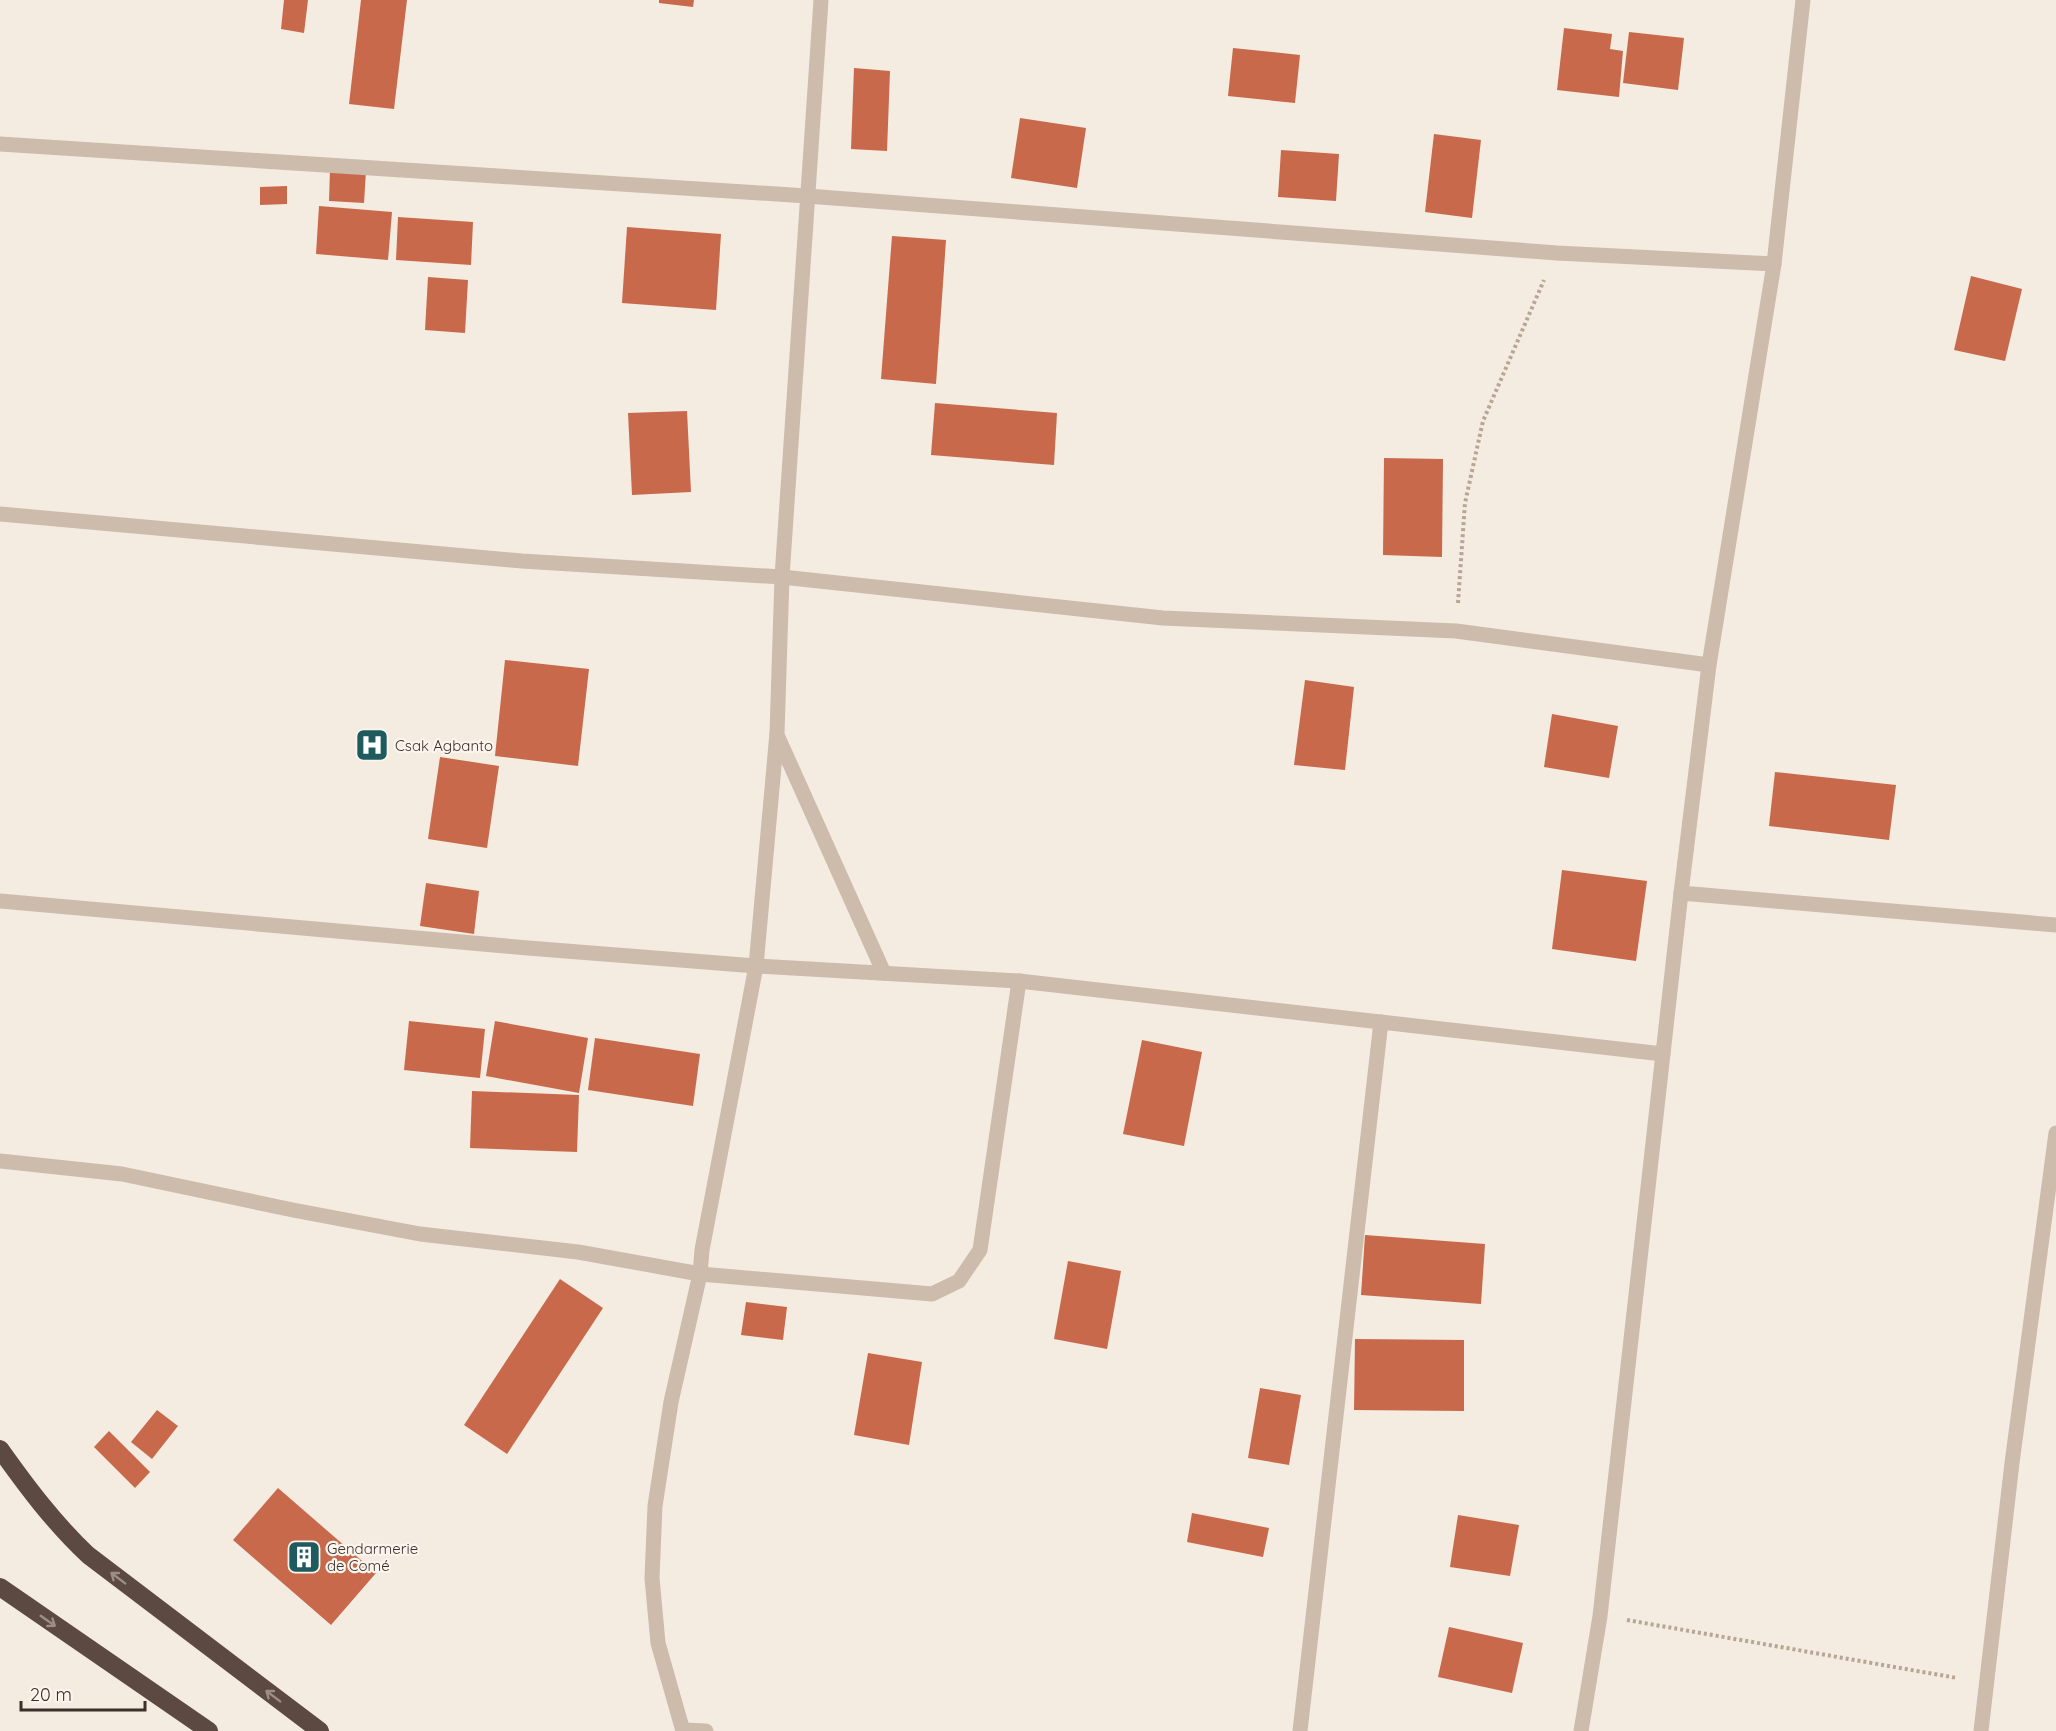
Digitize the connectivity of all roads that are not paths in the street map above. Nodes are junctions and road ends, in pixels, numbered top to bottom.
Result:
1 (821, 0) edge
2 (1803, 0) edge
3 (0, 144) edge
4 (807, 196) junction
5 (1774, 264) junction
6 (0, 514) edge
7 (782, 577) junction
8 (1709, 665) junction
9 (777, 733) junction
10 (1681, 893) junction
11 (0, 901) edge
12 (2056, 925) edge
13 (756, 966) junction
14 (884, 973) junction
15 (1019, 981) junction
16 (1382, 1022) junction
17 (1664, 1054) junction
18 (2056, 1132) edge
19 (0, 1161) edge
20 (700, 1274) junction
21 (0, 1449) edge
22 (0, 1587) edge
23 (683, 1730) edge
24 (209, 1731) edge
25 (320, 1731) edge
26 (706, 1731) edge
27 (1300, 1731) edge
28 (1581, 1731) edge
29 (1981, 1731) edge

1 - 4 street
2 - 5 street
3 - 4 street
4 - 5 street
4 - 7 street
5 - 8 street
6 - 7 street
7 - 8 street
7 - 9 street
8 - 10 street
9 - 13 street
9 - 14 street
10 - 12 street
10 - 17 street
11 - 13 street
13 - 14 street
13 - 20 street
14 - 15 street
15 - 16 street
15 - 20 street
16 - 17 street
16 - 27 street
17 - 28 street
18 - 29 street
19 - 20 street
20 - 23 street
25 -> 21 highway
22 -> 24 highway
23 - 26 street

